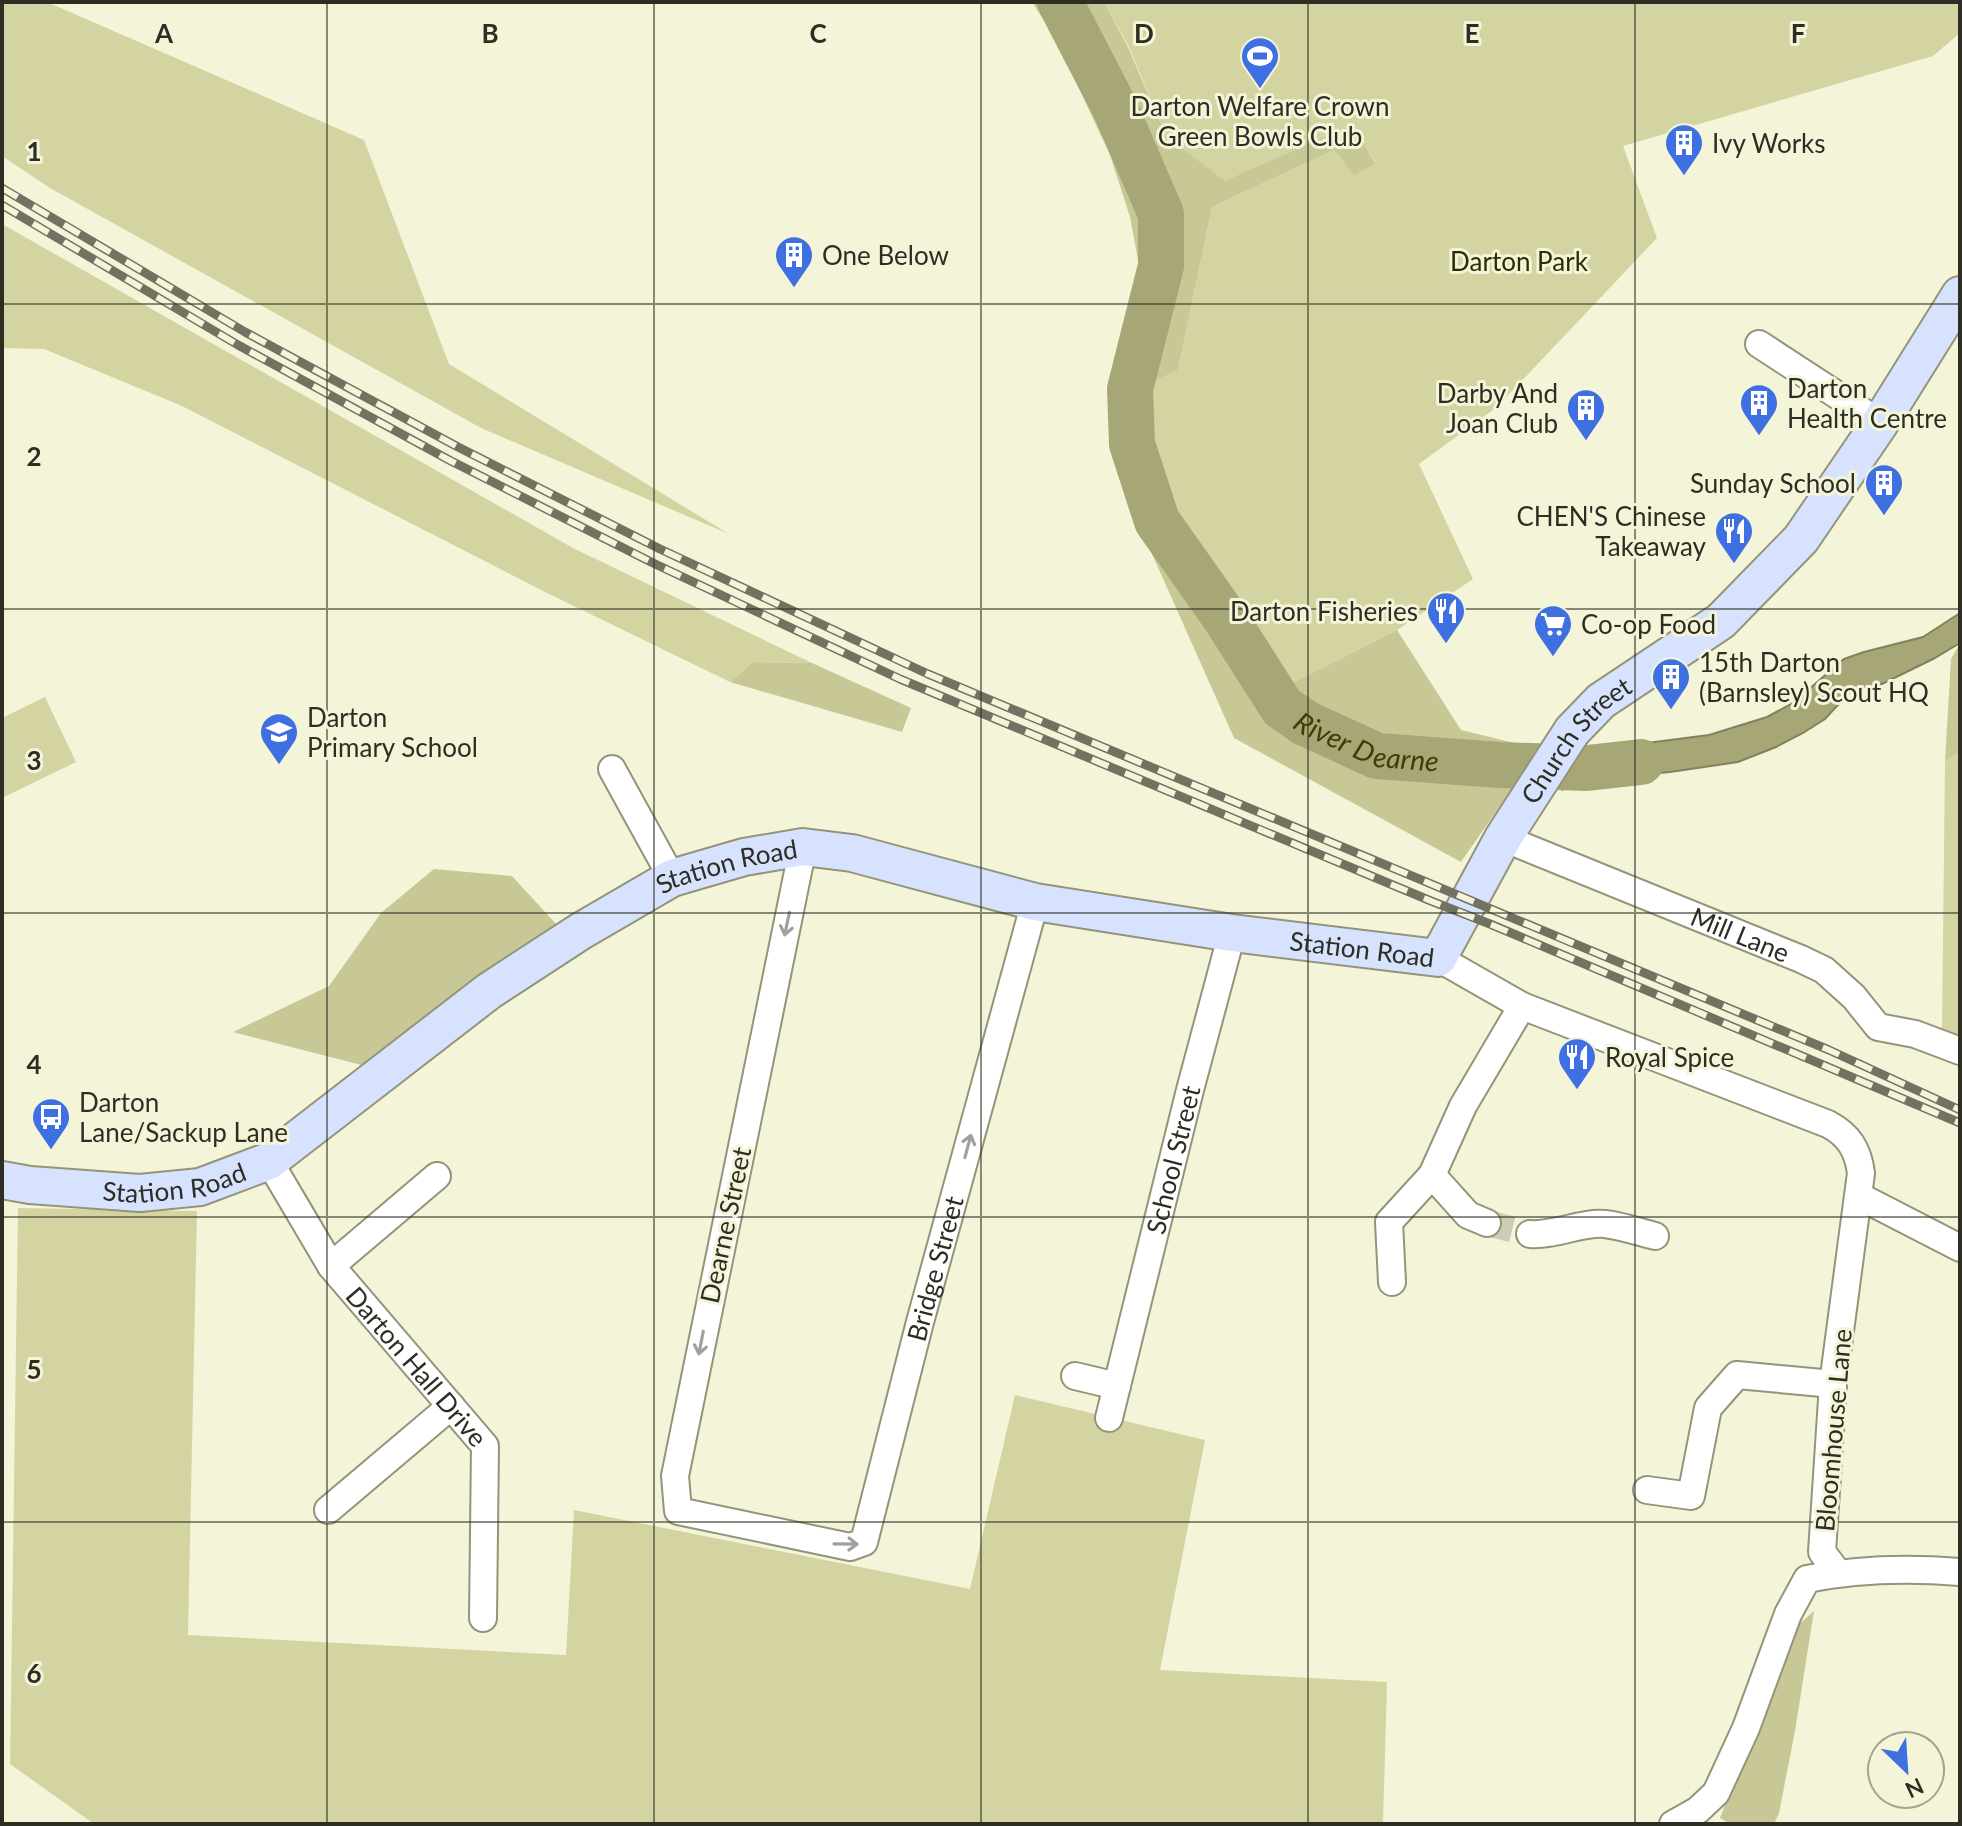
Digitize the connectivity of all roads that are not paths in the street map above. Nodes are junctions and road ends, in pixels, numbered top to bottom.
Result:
1 (1960, 295) edge
2 (1759, 344) dead end
3 (1880, 423) junction
4 (612, 769) dead end
5 (1503, 838) junction
6 (803, 847) junction
7 (672, 878) junction
8 (1035, 902) junction
9 (1232, 933) junction
10 (1438, 958) junction
11 (1522, 1006) junction
12 (1960, 1051) edge
13 (1828, 1124) joint
14 (269, 1161) junction
15 (1432, 1175) junction
16 (437, 1176) dead end
17 (2, 1180) edge
18 (1859, 1196) junction
19 (1487, 1223) tunnel mouth
20 (1530, 1234) tunnel mouth
21 (1655, 1236) dead end
22 (1960, 1248) edge
23 (331, 1266) junction
24 (1392, 1282) dead end
25 (1075, 1376) dead end
26 (1833, 1384) junction
27 (1117, 1386) junction
28 (451, 1406) junction
29 (1109, 1418) dead end
30 (1647, 1490) dead end
31 (328, 1510) dead end
32 (771, 1529) joint
33 (1960, 1572) edge
34 (1838, 1573) junction
35 (483, 1618) dead end
36 (1673, 1824) edge

1 - 3 main road, Church Street
2 - 3 street
3 - 5 main road, Church Street
4 - 7 street
5 - 10 main road, Church Street
5 - 12 street, Mill Lane
6 - 7 main road, Station Road
6 - 8 main road, Station Road
6 -> 32 street, Dearne Street
7 - 14 main road, Station Road
8 - 9 main road, Station Road
32 -> 8 street, Bridge Street
9 - 10 main road, Station Road
9 - 27 street, School Street
10 - 11 street, Station Road
11 - 13 street, Station Road
11 - 15 street
13 - 18 street, Bloomhouse Lane
14 - 17 main road, Station Road
14 - 23 street, Darton Hall Drive
15 - 19 street
15 - 24 street
16 - 23 street, Darton Hall Drive
18 - 22 street
18 - 26 street, Bloomhouse Lane
20 - 21 street
23 - 28 street, Darton Hall Drive
25 - 27 street
26 - 30 street
26 - 34 street, Bloomhouse Lane
27 - 29 street, School Street
28 - 31 street
28 - 35 street, Darton Hall Drive
33 - 34 street
34 - 36 street

